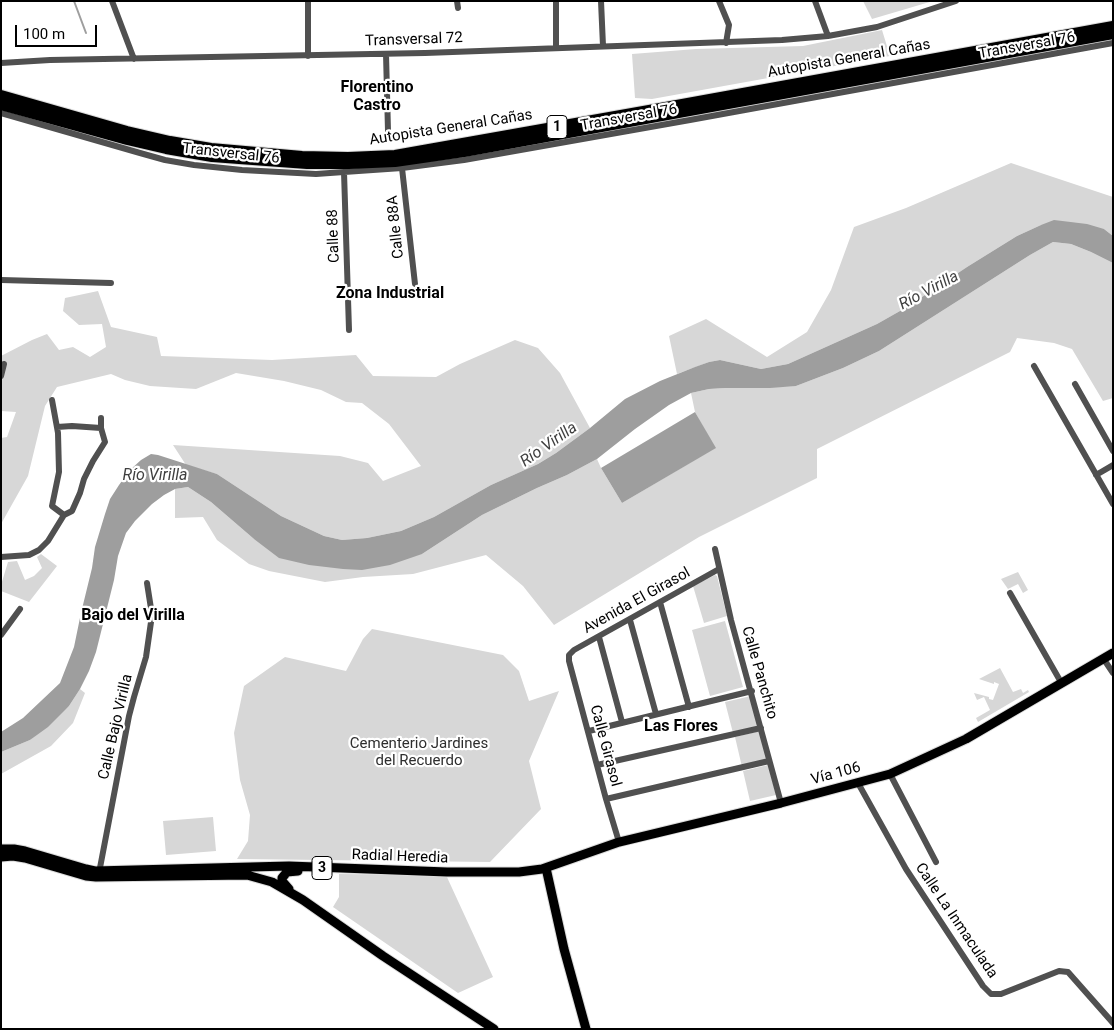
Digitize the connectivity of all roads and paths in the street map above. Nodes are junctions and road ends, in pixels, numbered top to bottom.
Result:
1 (112, 1) edge
2 (308, 1) edge
3 (556, 1) edge
4 (601, 1) edge
5 (719, 1) edge
6 (815, 1) edge
7 (956, 1) edge
8 (1113, 26) edge
9 (1113, 34) edge
10 (828, 36) junction
11 (726, 43) junction
12 (1113, 43) edge
13 (603, 46) junction
14 (556, 48) junction
15 (386, 54) junction
16 (308, 56) junction
17 (134, 59) junction
18 (1, 62) edge
19 (1, 95) edge
20 (1, 105) edge
21 (1, 113) edge
22 (388, 131) dead end
23 (402, 168) junction
24 (344, 172) junction
25 (1, 280) edge
26 (111, 283) dead end
27 (415, 284) dead end
28 (349, 330) dead end
29 (4, 364) dead end
30 (1034, 366) dead end
31 (1, 376) edge
32 (1075, 384) dead end
33 (52, 400) dead end
34 (101, 418) dead end
35 (57, 427) junction
36 (101, 428) junction
37 (1113, 451) edge
38 (1113, 465) edge
39 (1096, 475) junction
40 (1113, 504) edge
41 (64, 515) junction
42 (715, 549) dead end
43 (1, 557) edge
44 (719, 569) junction
45 (147, 583) dead end
46 (1010, 593) dead end
47 (660, 602) junction
48 (20, 609) dead end
49 (630, 620) junction
50 (1, 635) edge
51 (599, 637) junction
52 (1113, 653) edge
53 (569, 656) joint
54 (1103, 658) junction
55 (1113, 673) edge
56 (1062, 684) junction
57 (752, 691) junction
58 (689, 707) junction
59 (656, 714) junction
60 (622, 722) junction
61 (761, 728) junction
62 (589, 731) junction
63 (769, 761) junction
64 (597, 765) junction
65 (890, 774) junction
66 (858, 783) junction
67 (606, 799) junction
68 (782, 803) junction
69 (619, 842) junction
70 (1, 849) edge
71 (1, 857) edge
72 (936, 862) dead end
73 (546, 868) junction
74 (443, 872) junction
75 (99, 874) junction
76 (303, 900) junction
77 (1113, 1023) edge
78 (494, 1029) edge
79 (586, 1029) edge

1 - 17 street
2 - 16 street
3 - 14 street
4 - 13 street
5 - 11 street
6 - 10 street
7 - 10 street, Transversal 72
8 - 19 highway, Autopista General Cañas / 1
9 - 20 highway, Autopista General Cañas / 1
10 - 11 street, Transversal 72
11 - 13 street, Transversal 72
12 - 23 street, Transversal 76
13 - 14 street, Transversal 72
14 - 15 street, Transversal 72
15 - 16 street, Transversal 72
15 - 22 street
16 - 17 street, Transversal 72
17 - 18 street, Transversal 72
21 - 24 street, Transversal 76
23 - 24 street, Transversal 76
23 - 27 street, Calle 88A
24 - 28 street, Calle 88
25 - 26 street
29 - 31 street
30 - 39 street
32 - 37 street
33 - 35 street
34 - 36 street
35 - 36 street
35 - 41 street
36 - 41 street
38 - 39 street
39 - 40 street
41 - 43 street
42 - 44 street, Calle Panchito
44 - 47 street, Avenida El Girasol
44 - 57 street, Calle Panchito
45 - 75 street, Calle Bajo Virilla
46 - 56 street
47 - 49 street, Avenida El Girasol
47 - 58 street
48 - 50 street
49 - 51 street, Avenida El Girasol
49 - 59 street
51 - 53 street, Avenida El Girasol
51 - 60 street
52 - 54 main road, Vía 106
53 - 62 street, Calle Girasol
54 - 55 street
54 - 56 main road, Vía 106
56 - 65 main road, Vía 106
57 - 58 street
57 - 61 street, Calle Panchito
58 - 59 street
59 - 60 street
60 - 62 street
61 - 63 street, Calle Panchito
61 - 64 street
62 - 64 street, Calle Girasol
63 - 67 street
63 - 68 street, Calle Panchito
64 - 67 street, Calle Girasol
65 - 66 main road, Vía 106
65 - 72 street
66 - 68 main road, Vía 106
66 - 77 street, Calle La Inmaculada
67 - 69 street, Calle Girasol
68 - 69 main road, Vía 106
69 - 73 main road, Vía 106
70 - 75 main road, Radial Heredia / 3
71 - 75 main road, Radial Heredia / 3
73 - 74 main road, Radial Heredia / 3
73 - 79 main road
74 - 75 main road, Radial Heredia / 3
74 - 76 main road
75 - 76 main road, Radial Heredia / 3
76 - 78 main road, Radial Heredia / 3

